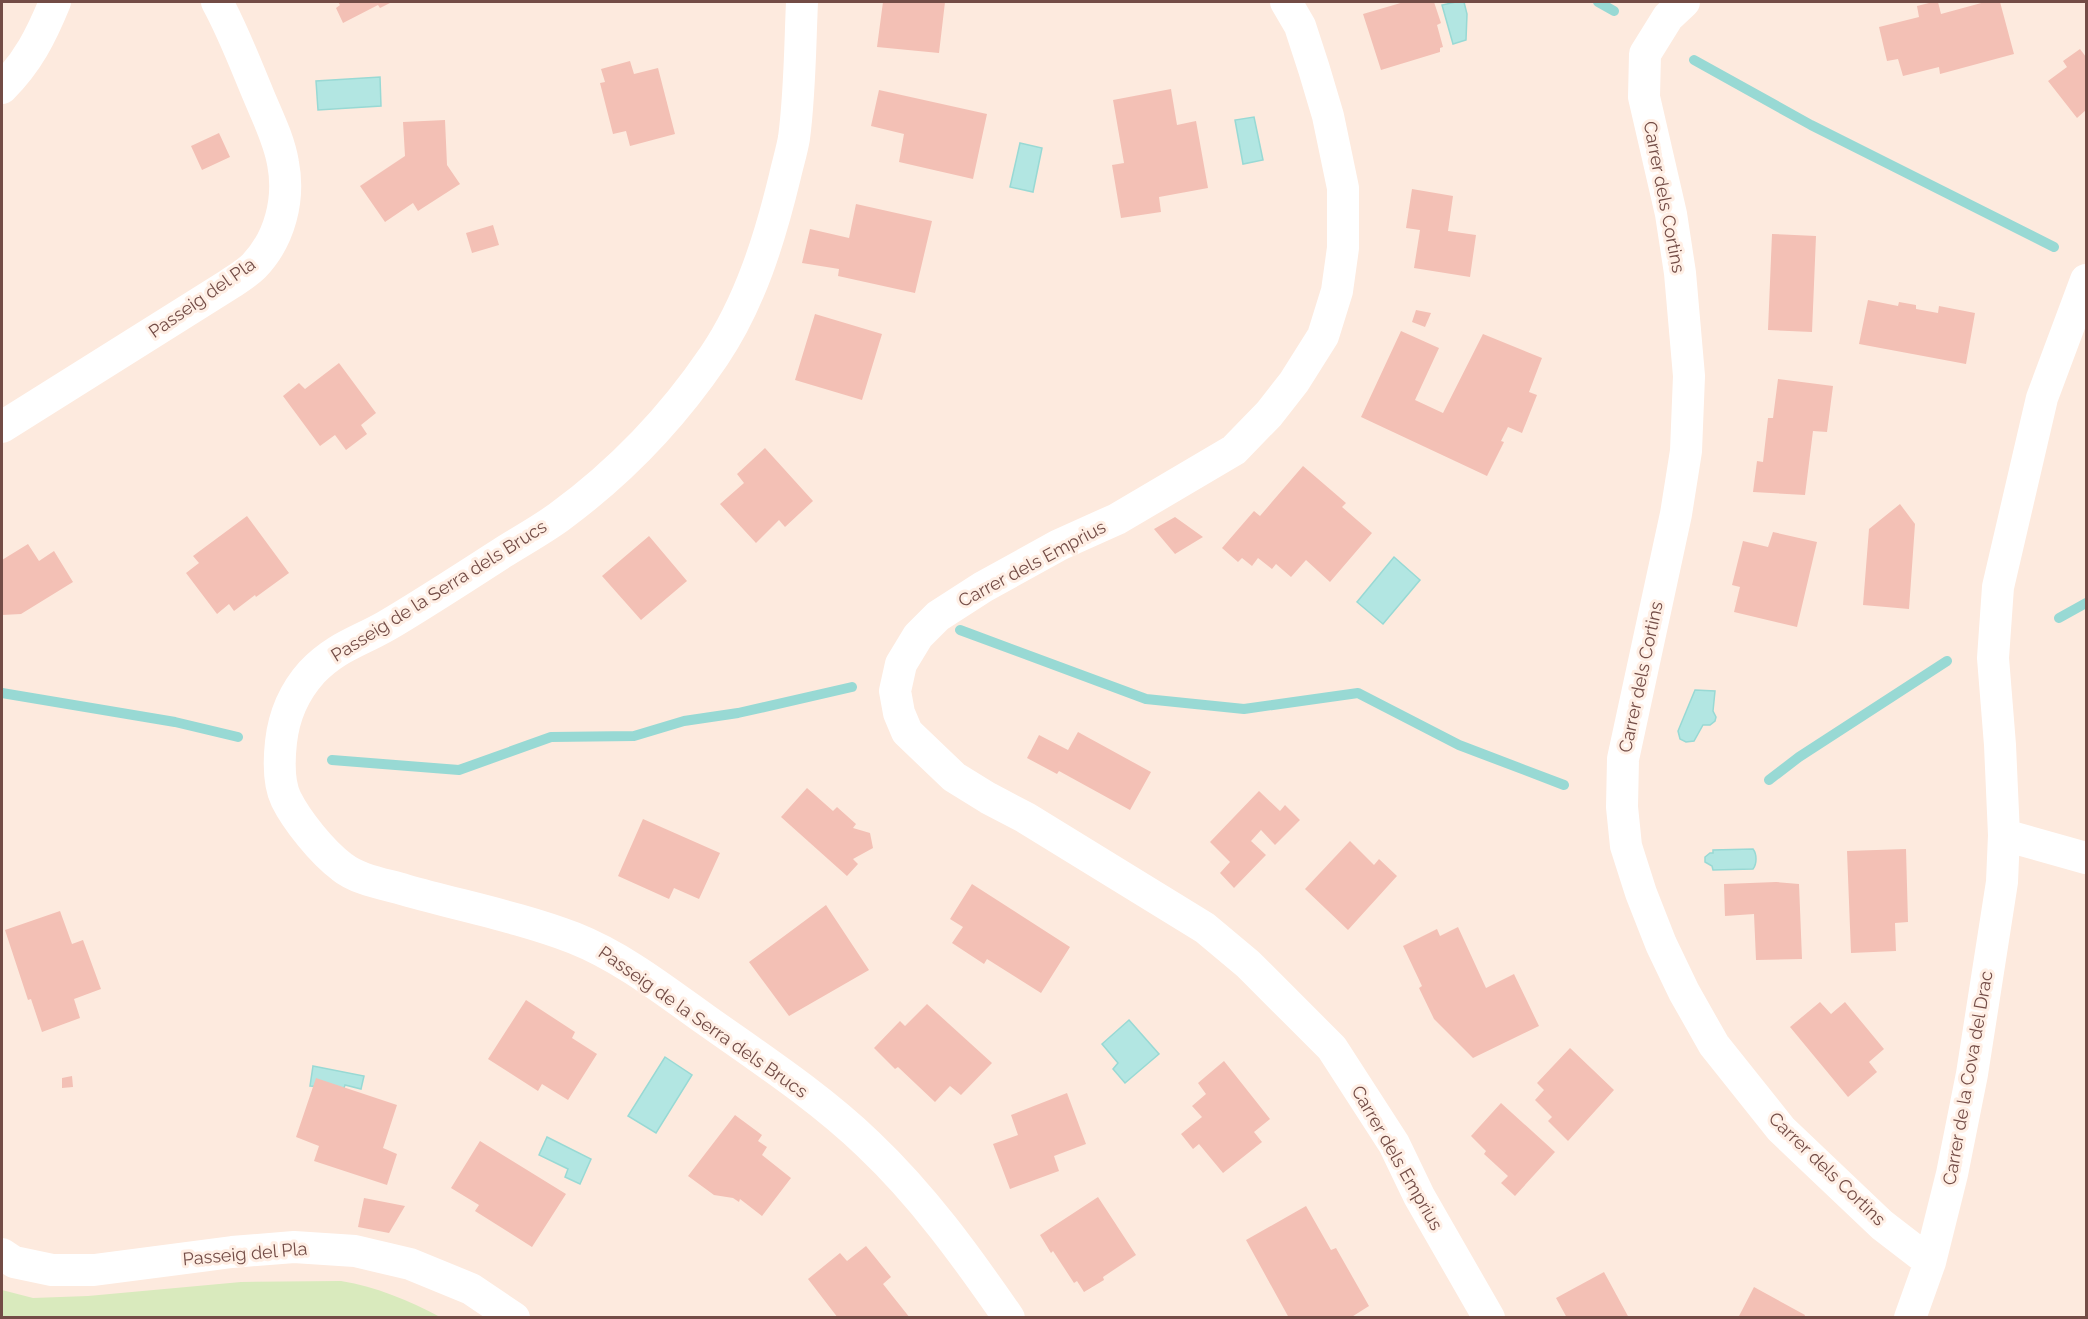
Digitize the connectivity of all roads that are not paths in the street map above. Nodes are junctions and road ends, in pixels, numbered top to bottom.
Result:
1 (55, 2) edge
2 (217, 2) edge
3 (802, 2) edge
4 (1286, 2) edge
5 (1684, 2) edge
6 (2, 88) edge
7 (2086, 280) edge
8 (2, 427) edge
9 (2004, 835) junction
10 (2086, 858) edge
11 (2, 1254) edge
12 (1930, 1262) junction
13 (514, 1317) edge
14 (1009, 1317) edge
15 (1489, 1317) edge
16 (1910, 1317) edge

1 - 6 street
2 - 8 street, Passeig del Pla
3 - 14 street, Passeig de la Serra dels Brucs
4 - 15 street, Carrer dels Emprius
5 - 12 street, Carrer dels Cortins
7 - 9 street, Carrer de la Cova del Drac
9 - 10 street
9 - 12 street, Carrer de la Cova del Drac
11 - 13 street, Passeig del Pla
12 - 16 street, Carrer de la Cova del Drac

